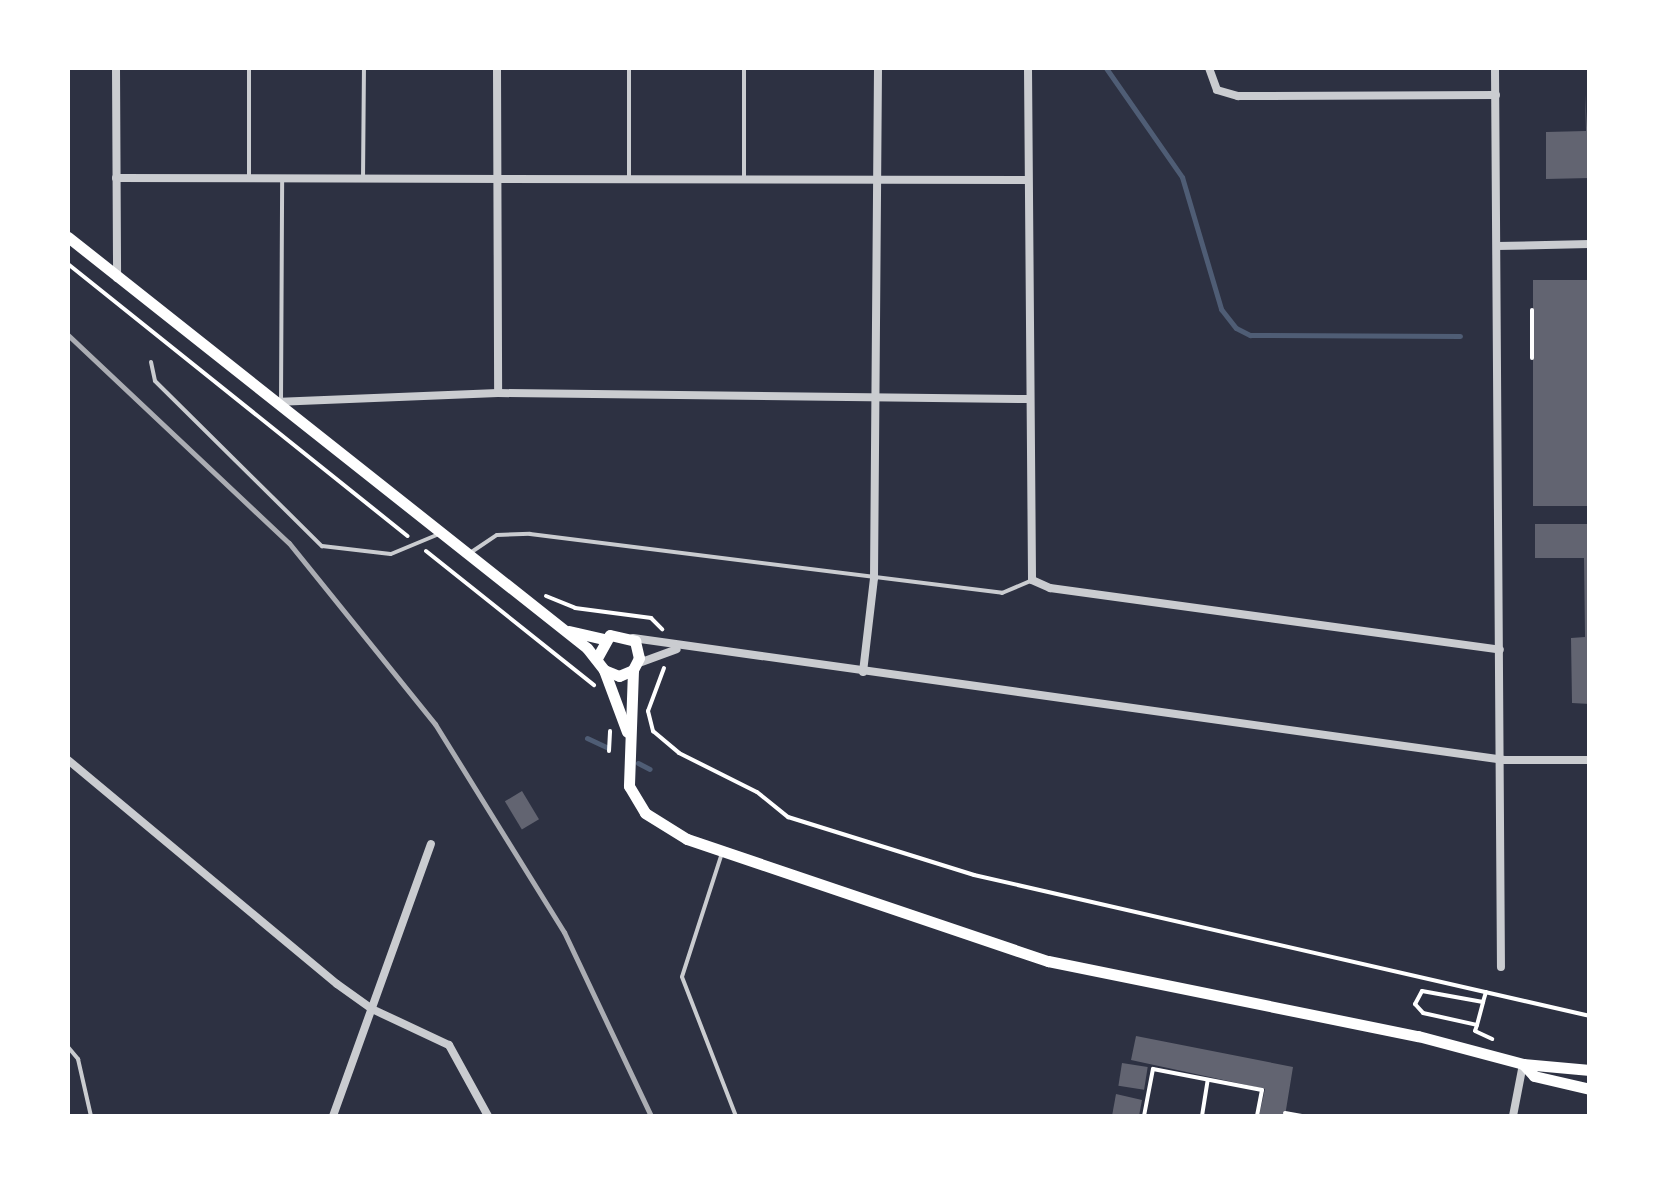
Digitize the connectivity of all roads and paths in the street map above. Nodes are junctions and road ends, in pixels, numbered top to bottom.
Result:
1 (116, 68) edge
2 (248, 68) edge
3 (364, 68) edge
4 (497, 68) edge
5 (629, 68) edge
6 (744, 68) edge
7 (878, 68) edge
8 (1028, 68) edge
9 (1208, 68) edge
10 (1495, 68) edge
11 (1496, 95) junction
12 (116, 178) junction
13 (248, 178) junction
14 (282, 178) junction
15 (363, 179) junction
16 (496, 179) junction
17 (629, 179) junction
18 (744, 179) junction
19 (878, 180) junction
20 (1028, 180) junction
21 (68, 237) edge
22 (1590, 244) edge
23 (1497, 246) junction
24 (68, 264) edge
25 (117, 278) junction
26 (1532, 310) dead end
27 (1532, 358) dead end
28 (150, 362) dead end
29 (498, 394) junction
30 (875, 397) junction
31 (1028, 399) junction
32 (278, 401) junction
33 (439, 534) junction
34 (418, 544) junction
35 (467, 556) junction
36 (874, 578) junction
37 (1032, 580) junction
38 (550, 595) dead end
39 (585, 609) junction
40 (583, 620) dead end
41 (553, 624) junction
42 (662, 628) dead end
43 (604, 638) junction
44 (631, 638) junction
45 (692, 648) junction
46 (1500, 650) junction
47 (573, 654) dead end
48 (597, 658) junction
49 (570, 662) junction
50 (665, 665) dead end
51 (635, 667) junction
52 (604, 670) junction
53 (863, 672) junction
54 (604, 702) dead end
55 (626, 732) junction
56 (68, 760) edge
57 (1504, 760) junction
58 (1590, 760) edge
59 (430, 844) dead end
60 (722, 852) junction
61 (1501, 966) dead end
62 (1486, 992) junction
63 (1483, 1002) junction
64 (372, 1010) junction
65 (1590, 1016) edge
66 (1477, 1025) junction
67 (1492, 1040) dead end
68 (68, 1047) edge
69 (1523, 1064) junction
70 (1590, 1070) edge
71 (1208, 1080) junction
72 (1590, 1090) edge
73 (1286, 1113) dead end
74 (91, 1116) edge
75 (333, 1116) edge
76 (488, 1116) edge
77 (736, 1116) edge
78 (1144, 1116) edge
79 (1202, 1116) edge
80 (1257, 1116) edge
81 (1302, 1116) edge
82 (1513, 1116) edge

1 - 12 street
2 - 13 lane
3 - 15 lane
4 - 16 street
5 - 17 lane
6 - 18 lane
7 - 19 street
8 - 20 street
9 - 11 street
10 - 11 street
11 - 23 street
12 - 13 street
12 - 25 street
13 - 14 street
14 - 15 street
14 - 32 lane
15 - 16 street
16 - 17 street
16 - 29 street
17 - 18 street
18 - 19 street
19 - 20 street
19 - 30 street
20 - 31 street
21 - 25 main road
22 - 23 street
23 - 46 street
24 - 34 path
25 - 32 main road
26 - 27 path
28 - 34 lane
29 - 30 street
29 - 32 street
30 - 31 street
30 - 36 street
31 - 37 street
32 - 33 main road
33 - 34 lane
33 - 35 main road
34 - 49 path
35 - 36 lane
35 - 41 main road
36 - 37 lane
36 - 53 street
37 - 46 street
38 - 39 path
39 - 40 path
39 - 42 path
41 - 43 main road
41 - 48 main road
43 - 44 main road
43 - 48 main road
44 - 45 street
44 - 51 main road
45 - 51 street
45 - 53 street
46 - 57 street
47 - 49 path
48 - 52 main road
49 - 54 path
50 - 62 path
51 - 52 main road
51 - 55 main road
52 - 55 main road
53 - 57 street
55 - 60 main road
56 - 64 street
57 - 58 street
57 - 61 street
59 - 64 street
60 - 69 main road
60 - 77 lane
62 - 63 path
62 - 65 path
63 - 66 path
63 - 66 path
64 - 75 street
64 - 76 street
66 - 67 path
68 - 74 lane
69 - 70 main road
69 - 72 main road
69 - 82 street
71 - 78 path
71 - 79 path
71 - 80 path
73 - 81 path

